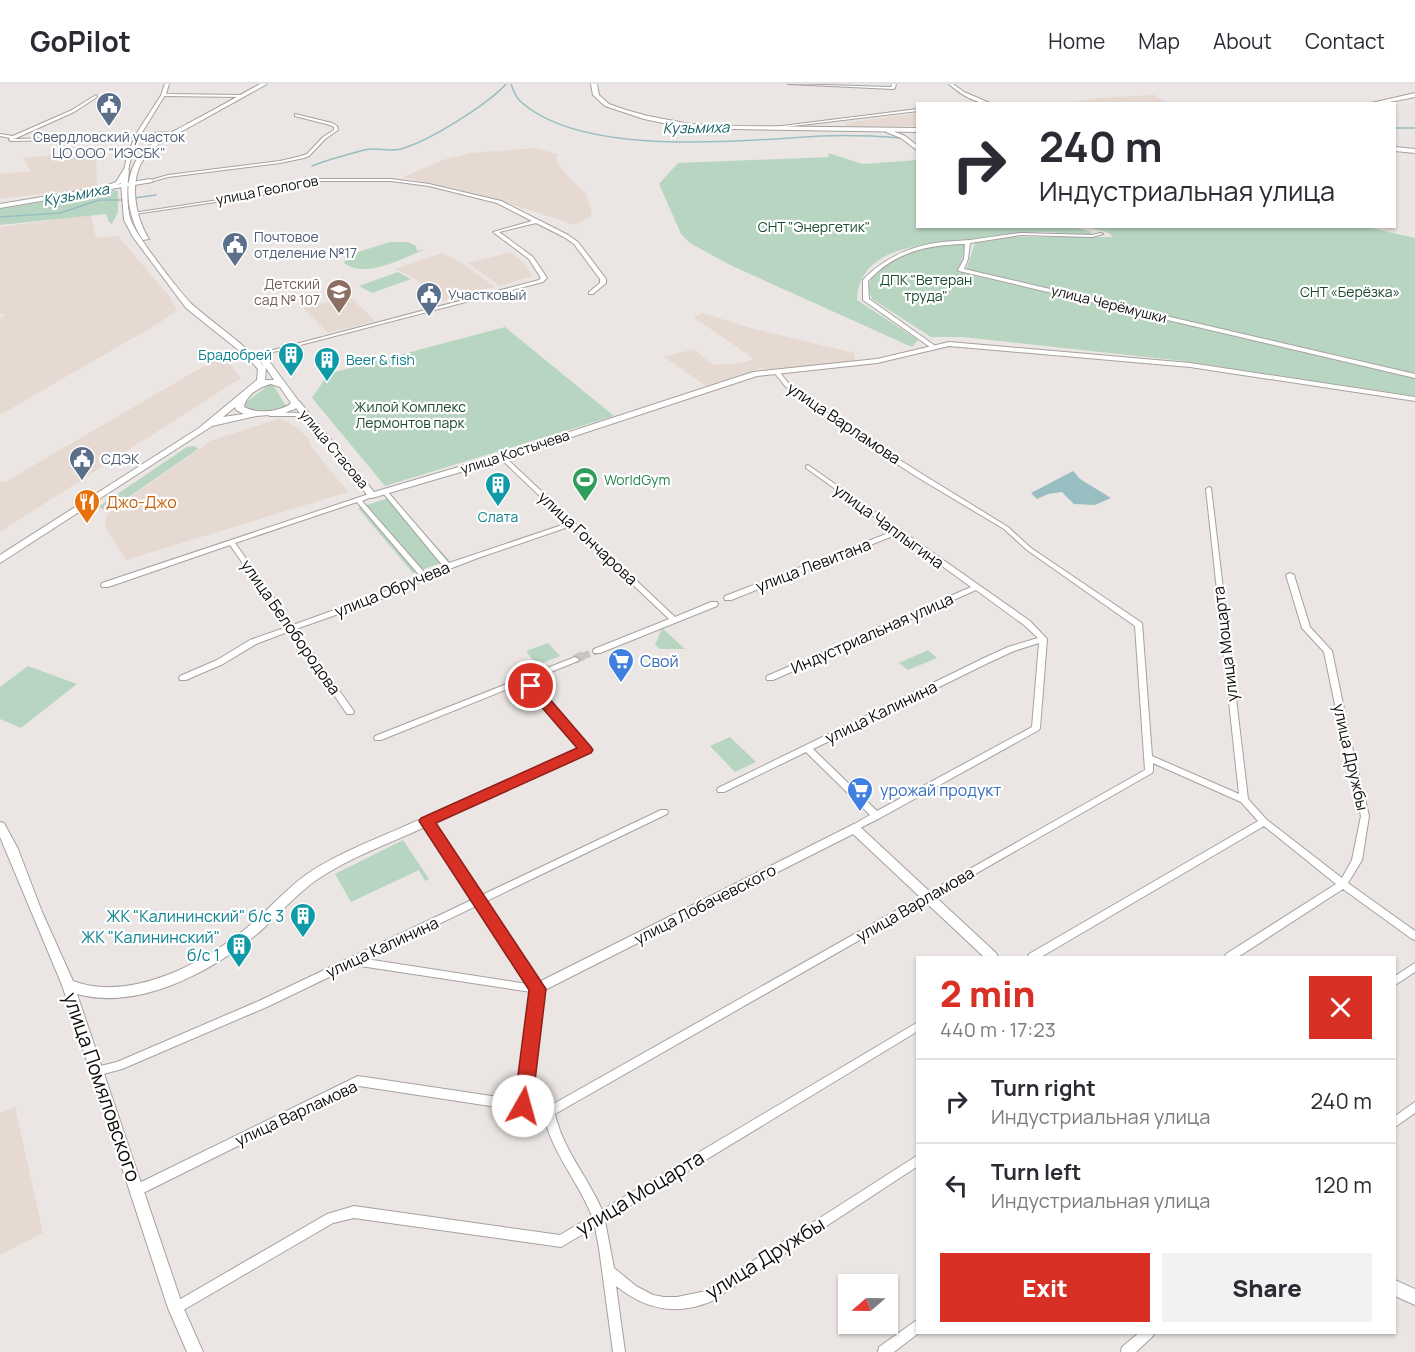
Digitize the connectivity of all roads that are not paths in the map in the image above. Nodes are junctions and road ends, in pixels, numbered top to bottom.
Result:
1 (167, 84) edge
2 (254, 84) edge
3 (264, 84) edge
4 (594, 84) edge
5 (790, 84) edge
6 (796, 84) edge
7 (951, 84) edge
8 (828, 85) edge
9 (861, 86) edge
10 (894, 86) edge
11 (243, 93) junction
12 (164, 95) junction
13 (1415, 95) edge
14 (96, 96) dead end
15 (232, 97) junction
16 (986, 102) edge
17 (1379, 102) edge
18 (916, 110) edge
19 (296, 114) dead end
20 (768, 128) junction
21 (916, 130) edge
22 (888, 131) junction
23 (141, 133) junction
24 (166, 133) junction
25 (0, 135) edge
26 (14, 137) junction
27 (102, 141) dead end
28 (83, 142) dead end
29 (916, 147) edge
30 (1396, 149) edge
31 (1415, 152) edge
32 (126, 170) junction
33 (150, 181) joint
34 (133, 184) junction
35 (124, 185) junction
36 (103, 188) junction
37 (130, 199) junction
38 (0, 205) edge
39 (135, 213) junction
40 (537, 221) junction
41 (1101, 234) dead end
42 (968, 242) junction
43 (591, 292) dead end
44 (932, 346) junction
45 (260, 355) junction
46 (776, 371) junction
47 (1415, 376) edge
48 (282, 385) junction
49 (249, 391) junction
50 (1415, 399) edge
51 (296, 403) junction
52 (260, 414) junction
53 (310, 420) junction
54 (202, 429) junction
55 (502, 457) junction
56 (808, 467) dead end
57 (1209, 489) dead end
58 (385, 492) junction
59 (372, 495) junction
60 (358, 500) junction
61 (572, 524) junction
62 (898, 532) junction
63 (231, 542) junction
64 (0, 560) edge
65 (448, 567) junction
66 (1290, 575) dead end
67 (425, 577) junction
68 (105, 585) dead end
69 (975, 588) junction
70 (728, 598) dead end
71 (714, 604) dead end
72 (674, 620) junction
73 (292, 628) junction
74 (1043, 639) junction
75 (597, 651) tunnel mouth
76 (575, 659) tunnel mouth
77 (183, 678) dead end
78 (770, 678) dead end
79 (526, 680) junction
80 (350, 712) dead end
81 (378, 738) dead end
82 (808, 749) junction
83 (1149, 758) junction
84 (721, 790) dead end
85 (1244, 800) junction
86 (664, 812) dead end
87 (877, 816) junction
88 (427, 821) junction
89 (1264, 822) junction
90 (0, 826) edge
91 (854, 828) junction
92 (1343, 884) junction
93 (928, 896) junction
94 (479, 902) junction
95 (1415, 936) edge
96 (991, 956) edge
97 (1035, 956) edge
98 (1232, 956) edge
99 (353, 961) junction
100 (1415, 967) edge
101 (1396, 980) edge
102 (68, 985) junction
103 (537, 989) junction
104 (916, 1027) edge
105 (96, 1071) junction
106 (523, 1106) junction
107 (1415, 1107) edge
108 (549, 1112) junction
109 (1396, 1121) edge
110 (916, 1161) edge
111 (137, 1190) junction
112 (598, 1218) junction
113 (607, 1270) junction
114 (1396, 1288) edge
115 (1415, 1298) edge
116 (176, 1308) junction
117 (916, 1328) edge
118 (1147, 1334) edge
119 (195, 1352) edge
120 (619, 1352) edge
121 (884, 1352) edge
122 (1127, 1352) edge

1 - 12 street
2 - 11 main road
3 - 11 main road
4 - 20 main road
5 - 6 street
6 - 8 street
7 - 16 street
8 - 9 street
9 - 10 street
11 - 15 main road
11 - 34 main road
12 - 15 street
12 - 23 street
13 - 17 main road
14 - 26 street
15 - 24 main road
18 - 20 street
19 - 33 street
20 - 22 main road
21 - 22 main road
22 - 29 street
23 - 24 street
23 - 26 street
23 - 32 street
24 - 32 main road
25 - 26 street
27 - 28 street
30 - 31 street
32 - 35 main road
32 - 36 main road
33 - 34 street
34 - 35 street
34 - 37 main road
35 - 36 street
35 - 37 main road
35 - 38 street
36 - 38 street
37 - 39 main road
37 - 49 main road
39 - 40 street, улица Геологов
39 - 45 main road
40 - 43 street, улица Геологов
40 - 45 street
41 - 42 street
42 - 44 street
42 - 47 street, улица Черёмушки
44 - 46 street, улица Костычева
44 - 50 street, улица Костычева
45 - 48 main road
46 - 55 street, улица Костычева
46 - 83 street, улица Варламова
48 - 49 main road
48 - 51 main road
49 - 52 main road
49 - 54 main road
51 - 52 main road
51 - 53 street, улица Стасова
52 - 53 street
52 - 54 main road
53 - 59 street, улица Стасова
54 - 64 main road
55 - 58 street, улица Костычева
55 - 61 street, улица Гончарова
56 - 62 street, улица Чаплыгина
57 - 85 street, улица Моцарта
58 - 59 street, улица Костычева
58 - 65 street, улица Стасова
59 - 60 street, улица Костычева
60 - 63 street, улица Костычева
60 - 67 street, улица Стасова
61 - 65 street, улица Обручева
61 - 72 street, улица Гончарова
62 - 69 street, улица Чаплыгина
62 - 70 street, улица Левитана
63 - 68 street, улица Костычева
63 - 73 street, улица Белобородова
65 - 67 street, улица Обручева
66 - 92 street, улица Дружбы
67 - 73 street, улица Обручева
69 - 74 street, улица Чаплыгина
69 - 78 street, Индустриальная улица
71 - 72 street
72 - 75 street
73 - 77 street, улица Обручева
73 - 80 street, улица Белобородова
74 - 82 street, улица Калинина
74 - 87 street, улица Лобачевского
76 - 79 street
79 - 81 street
79 - 88 street
82 - 84 street, улица Калинина
82 - 87 street
83 - 85 street
83 - 93 street, улица Варламова
85 - 89 street
86 - 94 street, улица Калинина
87 - 91 street, улица Лобачевского
88 - 94 street
88 - 102 street
89 - 92 street
89 - 97 street
90 - 102 street, улица Помяловского
91 - 93 street
91 - 103 street, улица Лобачевского
92 - 95 street
92 - 98 street, улица Дружбы
93 - 96 street
93 - 108 street, улица Варламова
94 - 99 street, улица Калинина
94 - 103 street
99 - 103 street
99 - 105 street, улица Калинина
100 - 101 street
102 - 105 street, улица Помяловского
103 - 106 street
104 - 112 street, улица Моцарта
105 - 111 street, улица Помяловского
106 - 108 street, улица Варламова
106 - 111 street, улица Варламова
107 - 109 street
108 - 112 street
110 - 113 street, улица Дружбы
111 - 116 street, улица Помяловского
112 - 113 street
112 - 116 street, улица Моцарта
113 - 120 street
114 - 115 street
116 - 119 street, улица Помяловского
117 - 121 street
118 - 122 street

